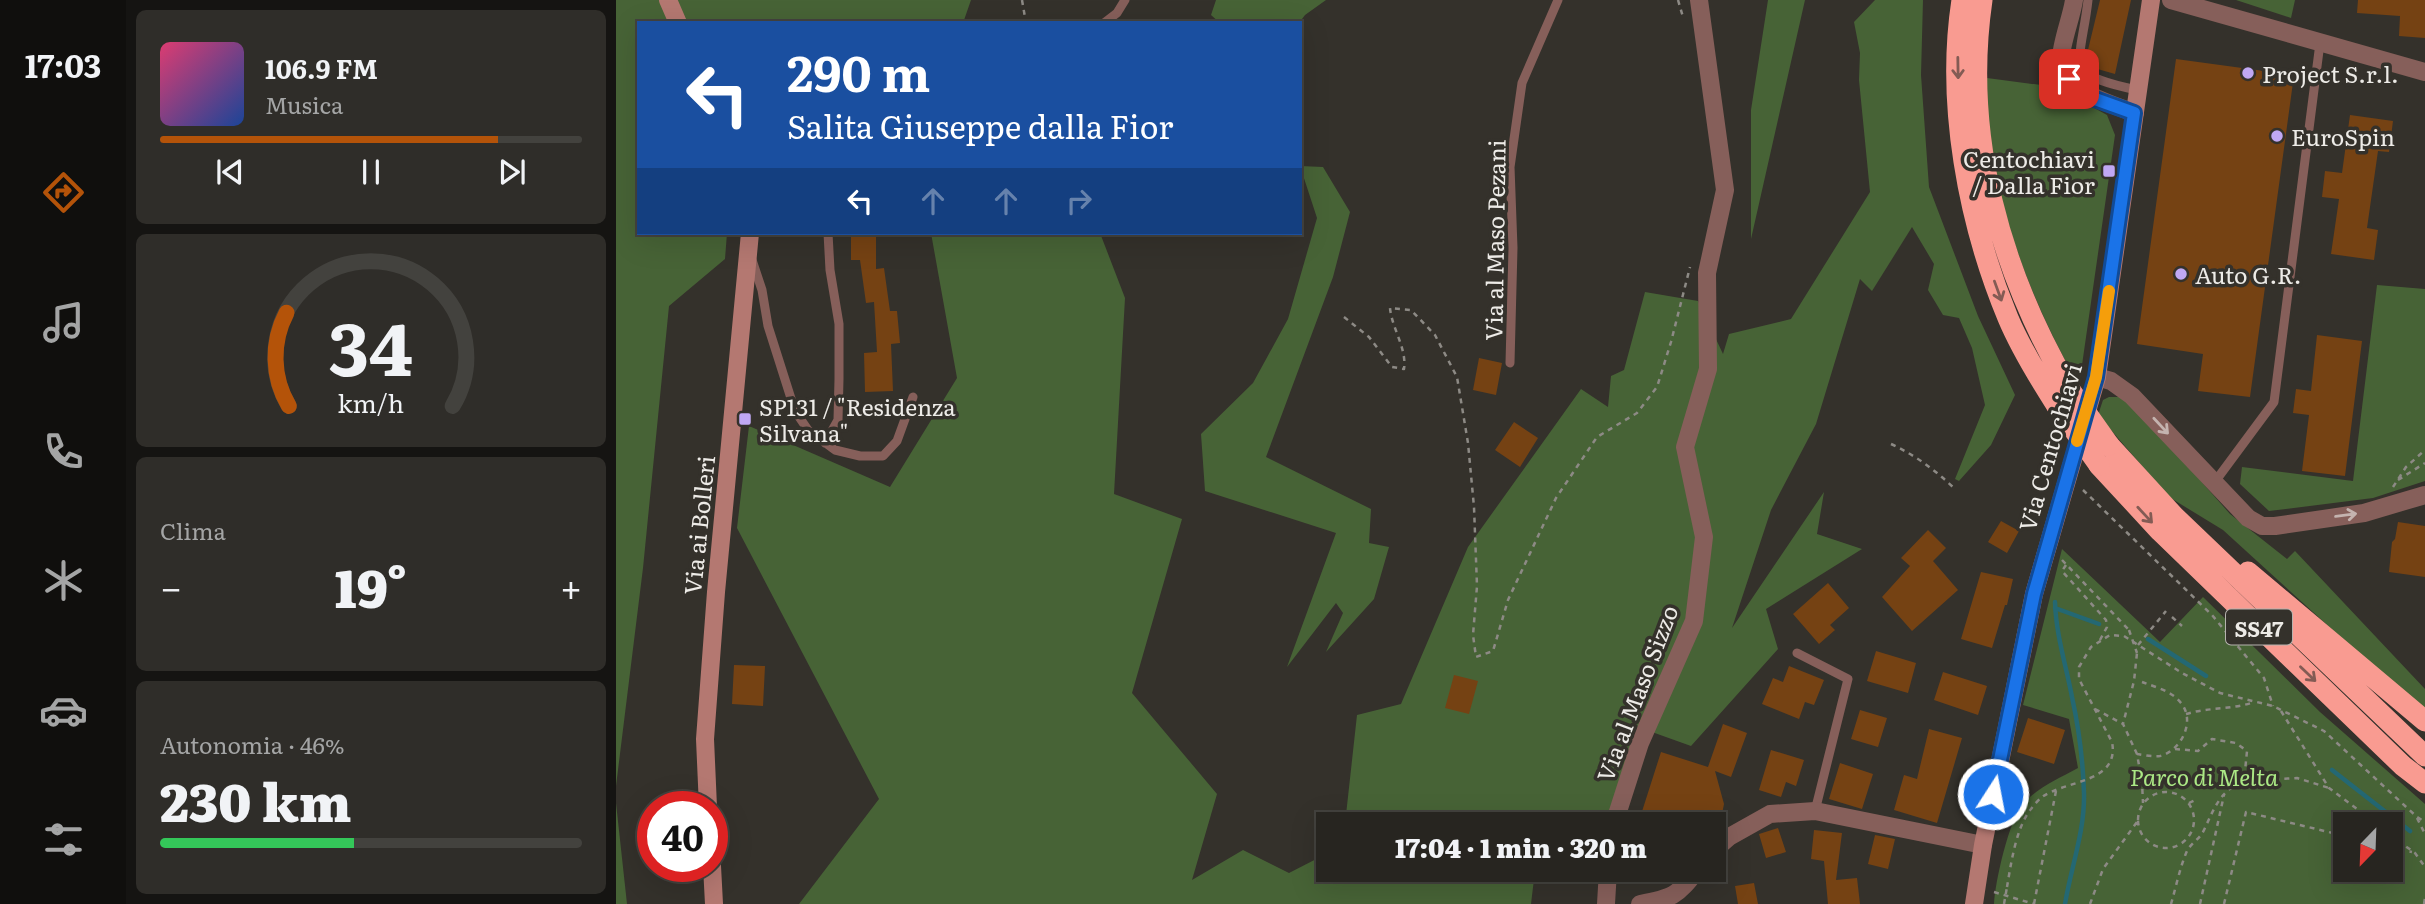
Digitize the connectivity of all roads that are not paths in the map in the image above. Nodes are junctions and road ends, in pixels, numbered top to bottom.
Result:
1 (667, 0) edge
2 (1125, 0) edge
3 (1558, 0) edge
4 (1699, 0) edge
5 (1962, 0) edge
6 (1982, 0) edge
7 (2074, 0) edge
8 (2088, 0) edge
9 (2151, 0) edge
10 (2171, 0) edge
11 (677, 21) edge
12 (1107, 21) edge
13 (2320, 43) junction
14 (2425, 72) edge
15 (2137, 90) junction
16 (2134, 113) junction
17 (828, 235) edge
18 (749, 240) edge
19 (1510, 363) dead end
20 (2096, 377) junction
21 (913, 397) dead end
22 (825, 443) junction
23 (2214, 482) junction
24 (2425, 495) edge
25 (2174, 516) junction
26 (1797, 653) dead end
27 (2425, 721) edge
28 (2425, 756) edge
29 (2425, 783) edge
30 (708, 791) edge
31 (1815, 811) junction
32 (1618, 812) edge
33 (1726, 839) edge
34 (1983, 845) junction
35 (713, 882) edge
36 (1607, 882) edge
37 (1688, 882) edge
38 (1976, 896) edge
39 (714, 904) edge
40 (1606, 904) edge
41 (1640, 904) edge

1 - 11 street
2 - 12 lane
3 - 19 lane, Via al Maso Pezani
4 - 32 street, Via al Maso Sizzo
5 -> 29 highway, SS47, bridge
6 - 25 highway, SS47, bridge
7 - 16 street
8 - 15 lane
9 - 15 street, Via Centochiavi
10 - 13 street
13 - 14 street
13 - 23 lane
15 - 16 street, Via Centochiavi
16 - 20 street, Via Centochiavi
17 - 22 lane
18 - 22 lane, Via ai Bolleri
18 - 30 street, Via ai Bolleri
20 -> 23 street
20 - 34 street, Via Centochiavi
21 - 22 lane, Via ai Bolleri
23 -> 24 street
25 - 27 highway
25 - 28 highway, SS47
26 - 31 lane
31 - 33 street
31 - 34 street
34 - 38 street, Via Centochiavi
35 - 39 street
36 - 40 street
37 - 41 street

